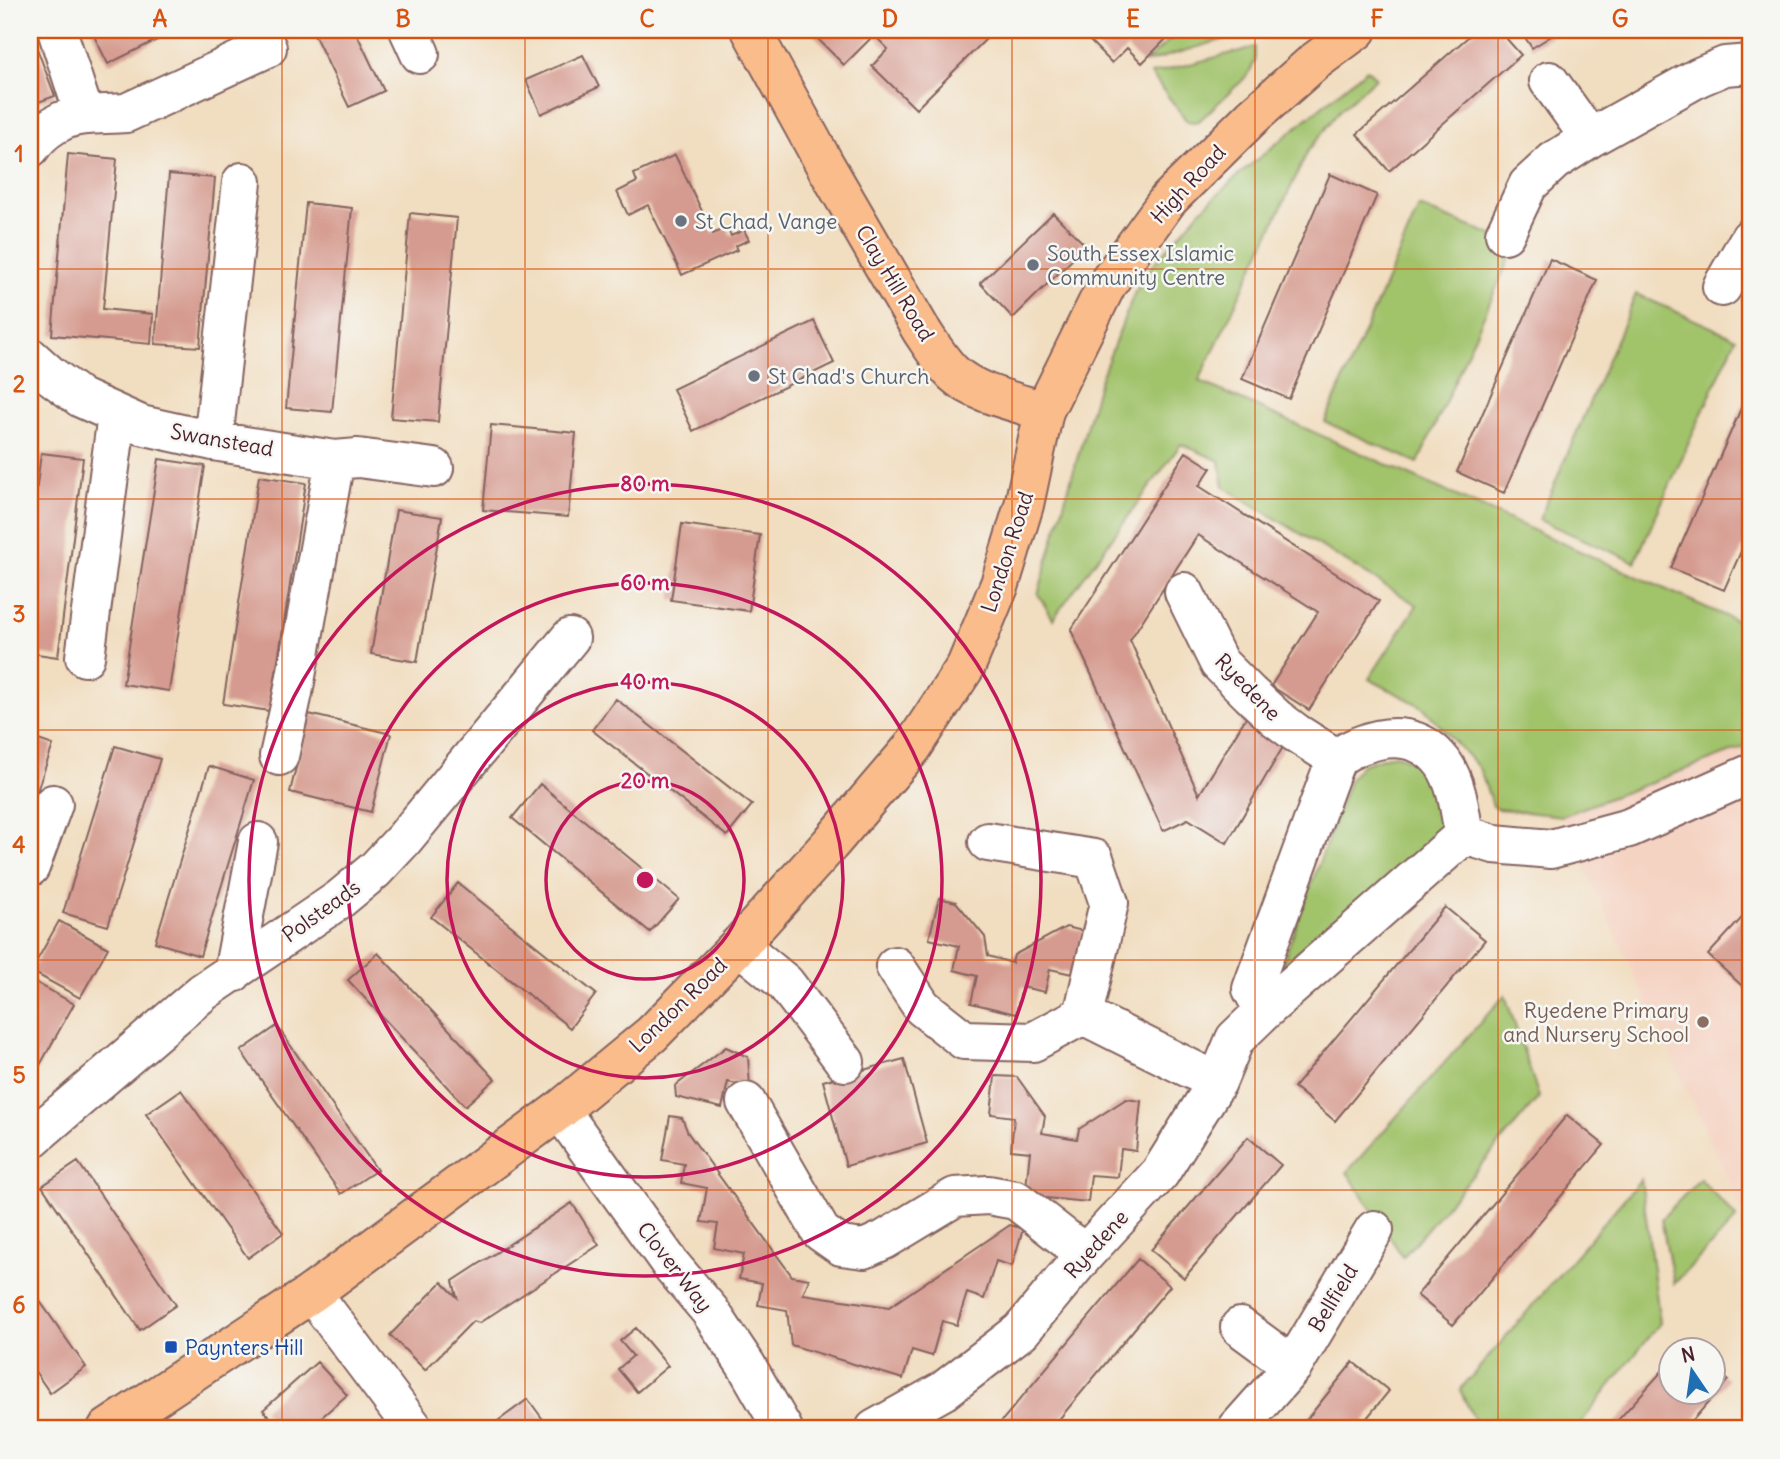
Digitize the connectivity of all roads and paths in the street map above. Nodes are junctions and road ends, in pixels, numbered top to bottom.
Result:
1 (57, 30) edge
2 (751, 30) edge
3 (1357, 30) edge
4 (267, 48) dead end
5 (1750, 64) edge
6 (1549, 81) dead end
7 (84, 114) junction
8 (1590, 138) junction
9 (30, 148) edge
10 (242, 182) dead end
11 (1505, 234) dead end
12 (1750, 238) edge
13 (1722, 287) dead end
14 (30, 357) edge
15 (1044, 411) junction
16 (117, 415) junction
17 (213, 441) junction
18 (335, 460) junction
19 (434, 468) dead end
20 (1184, 592) dead end
21 (570, 638) dead end
22 (85, 657) dead end
23 (279, 756) dead end
24 (1338, 759) junction
25 (1750, 774) edge
26 (52, 804) dead end
27 (1464, 835) junction
28 (258, 842) dead end
29 (988, 842) dead end
30 (30, 867) edge
31 (739, 944) junction
32 (895, 966) dead end
33 (233, 973) junction
34 (1264, 1011) junction
35 (1083, 1015) junction
36 (845, 1062) dead end
37 (1217, 1082) junction
38 (746, 1102) dead end
39 (560, 1110) junction
40 (30, 1140) edge
41 (1374, 1230) dead end
42 (1085, 1254) junction
43 (312, 1293) junction
44 (1240, 1327) dead end
45 (1293, 1366) junction
46 (107, 1429) edge
47 (414, 1429) edge
48 (783, 1429) edge
49 (875, 1429) edge
50 (1237, 1429) edge

1 - 7 street
2 - 15 main road, Clay Hill Road
3 - 15 main road, High Road
4 - 7 street
5 - 8 street
6 - 8 street
7 - 9 street
8 - 11 street
10 - 17 street
12 - 13 street
14 - 16 street, Swanstead
15 - 31 main road, London Road
16 - 17 street, Swanstead
16 - 22 street
17 - 18 street, Swanstead
18 - 19 street, Swanstead
18 - 23 street
20 - 24 street, Ryedene
21 - 33 street, Polsteads
24 - 27 street
24 - 34 street
25 - 27 street
26 - 30 street
27 - 34 street, Ryedene
28 - 33 street
29 - 35 street
31 - 36 street
31 - 39 main road, London Road
32 - 35 street
33 - 40 street, Polsteads
34 - 37 street, Ryedene
35 - 37 street
37 - 42 street, Ryedene
38 - 42 street
39 - 43 main road, London Road
39 - 48 street, Clover Way
41 - 45 street, Bellfield
42 - 49 street, Ryedene
43 - 46 main road, London Road
43 - 47 street
44 - 45 street
45 - 50 street, Bellfield

